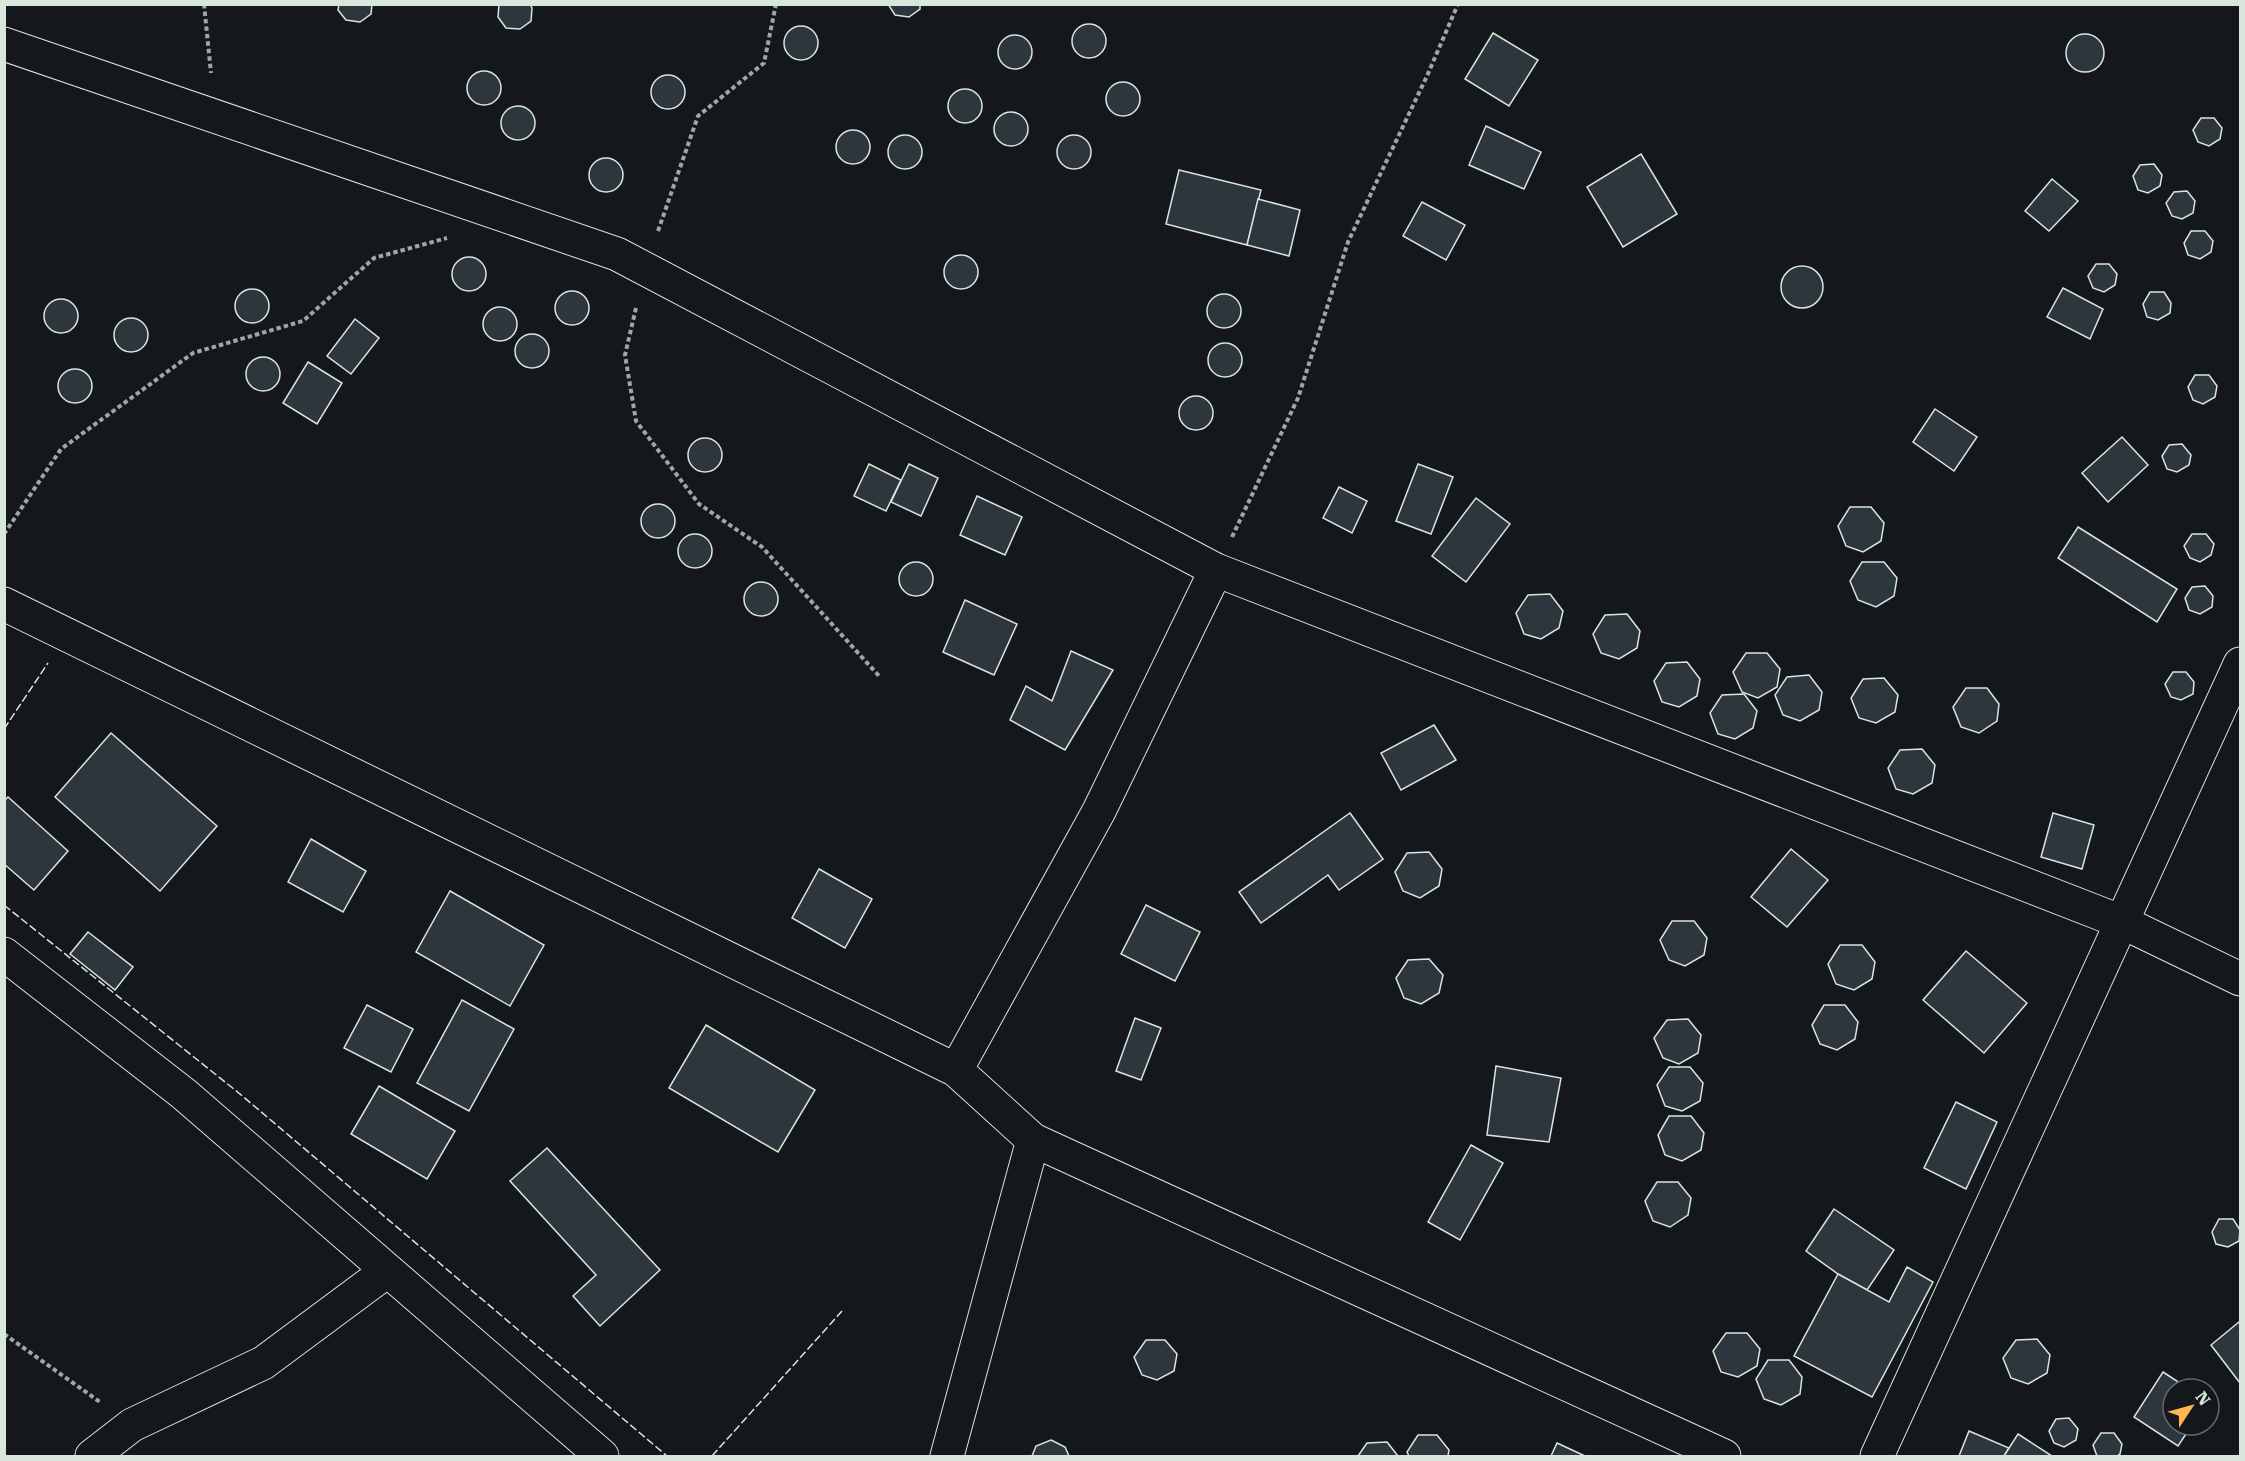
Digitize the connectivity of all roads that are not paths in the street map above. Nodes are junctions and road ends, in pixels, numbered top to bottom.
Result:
1 (4, 44) edge
2 (1216, 570) junction
3 (4, 603) edge
4 (2241, 664) edge
5 (2122, 922) junction
6 (4, 954) edge
7 (2241, 979) edge
8 (956, 1070) junction
9 (1033, 1140) junction
10 (387, 1270) junction
11 (92, 1456) edge
12 (602, 1456) edge
13 (947, 1456) edge
14 (1724, 1456) edge
15 (1877, 1456) edge

1 - 2 street
2 - 5 street
2 - 8 street
3 - 8 street
4 - 5 street
5 - 7 street
5 - 15 street
6 - 10 street
8 - 9 street
9 - 13 street
9 - 14 street
10 - 11 street
10 - 12 street

